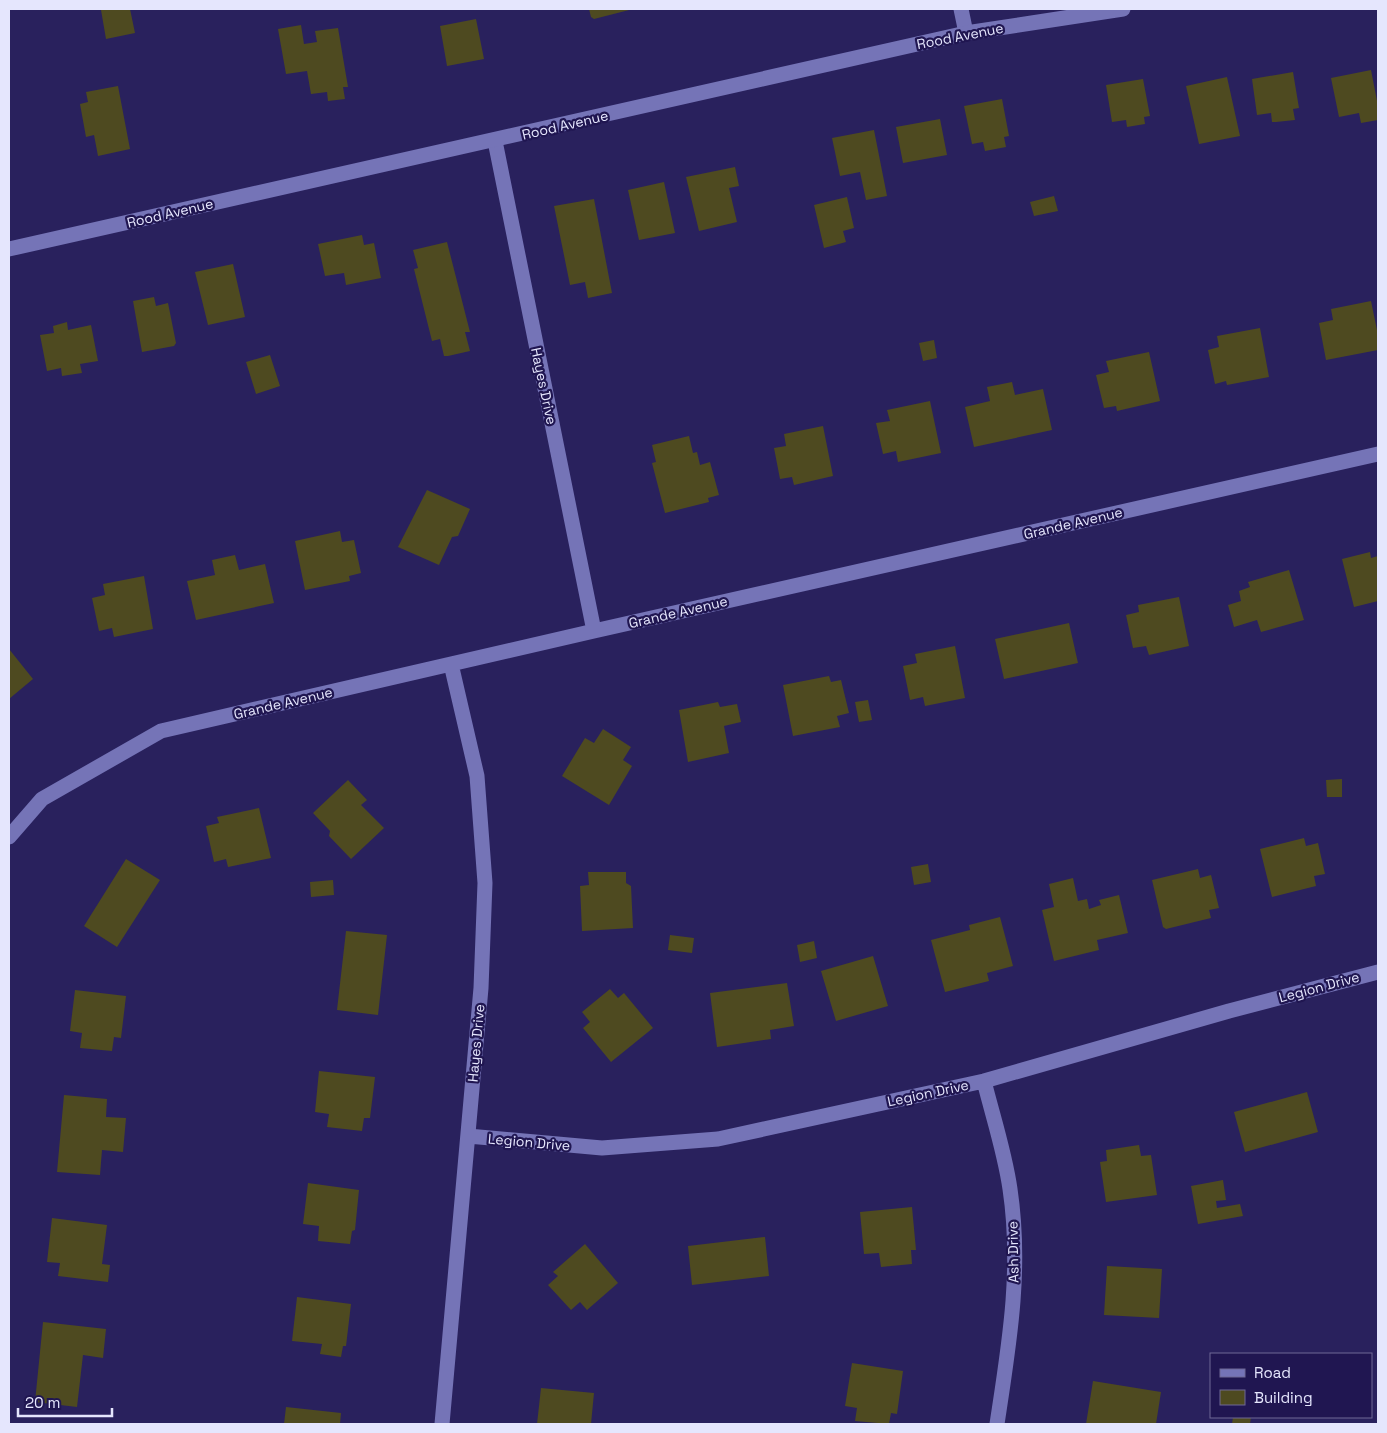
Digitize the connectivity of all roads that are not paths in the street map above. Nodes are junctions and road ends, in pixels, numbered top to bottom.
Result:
1 (961, 9) edge
2 (1123, 9) edge
3 (966, 33) junction
4 (494, 141) junction
5 (9, 249) edge
6 (1378, 454) edge
7 (594, 631) junction
8 (451, 664) junction
9 (9, 836) edge
10 (1378, 972) edge
11 (984, 1081) junction
12 (468, 1136) junction
13 (442, 1424) edge
14 (997, 1424) edge

1 - 3 street
2 - 3 street, Rood Avenue
3 - 4 street, Rood Avenue
4 - 5 street, Rood Avenue
4 - 7 street, Hayes Drive
6 - 7 street, Grande Avenue
7 - 8 street, Grande Avenue
8 - 9 street, Grande Avenue
8 - 12 street, Hayes Drive
10 - 11 street, Legion Drive
11 - 12 street, Legion Drive
11 - 14 street, Ash Drive
12 - 13 street, Hayes Drive

